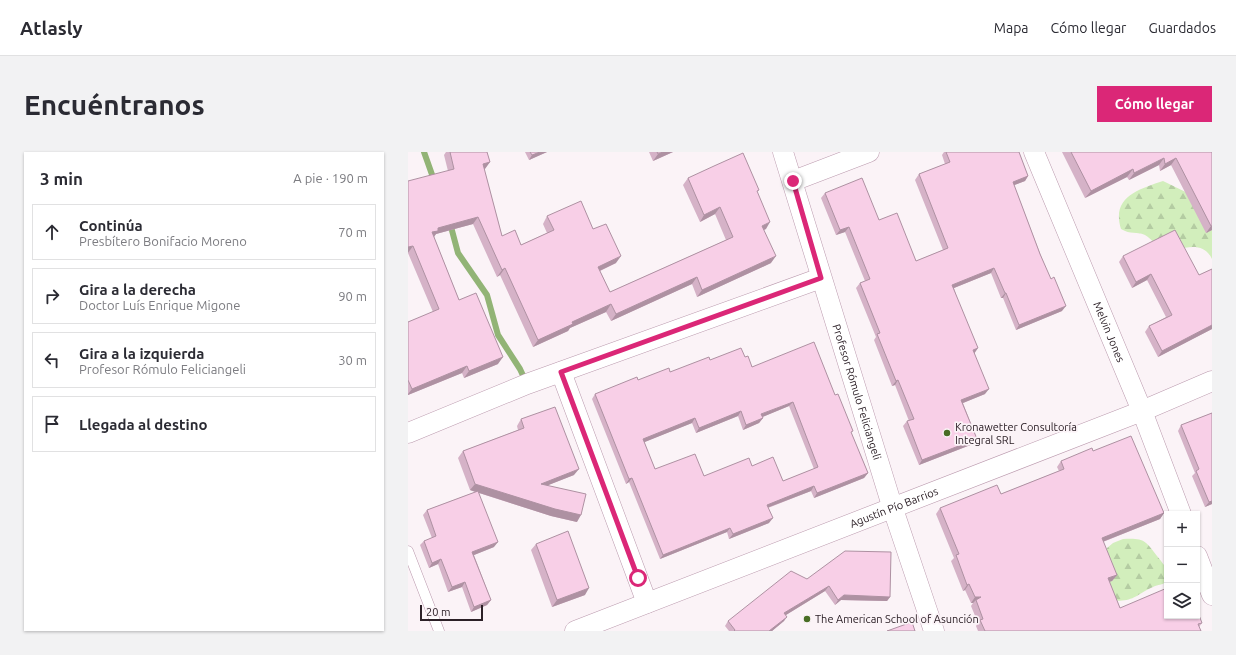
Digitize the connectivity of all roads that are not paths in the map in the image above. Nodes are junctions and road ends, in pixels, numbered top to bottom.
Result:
1 (783, 152) edge
2 (869, 152) edge
3 (1034, 152) edge
4 (793, 181) junction
5 (821, 278) junction
6 (561, 372) junction
7 (1212, 381) edge
8 (1142, 411) junction
9 (408, 434) edge
10 (893, 509) junction
11 (1180, 511) edge
12 (408, 551) edge
13 (1200, 564) edge
14 (1212, 595) edge
15 (647, 603) junction
16 (439, 631) edge
17 (575, 631) edge
18 (934, 631) edge

1 - 4 street, Profesor Rómulo Feliciangeli
2 - 4 street
3 - 8 street, Melvin Jones
4 - 5 street, Profesor Rómulo Feliciangeli
5 - 6 street
5 - 10 street, Profesor Rómulo Feliciangeli
6 - 9 street
6 - 15 street
7 - 8 street, Agustín Pío Barrios
8 - 10 street, Agustín Pío Barrios
8 - 11 street, Melvin Jones
10 - 15 street, Agustín Pío Barrios
10 - 18 street, Profesor Rómulo Feliciangeli
12 - 16 lane
13 - 14 street
15 - 17 street, Agustín Pío Barrios

